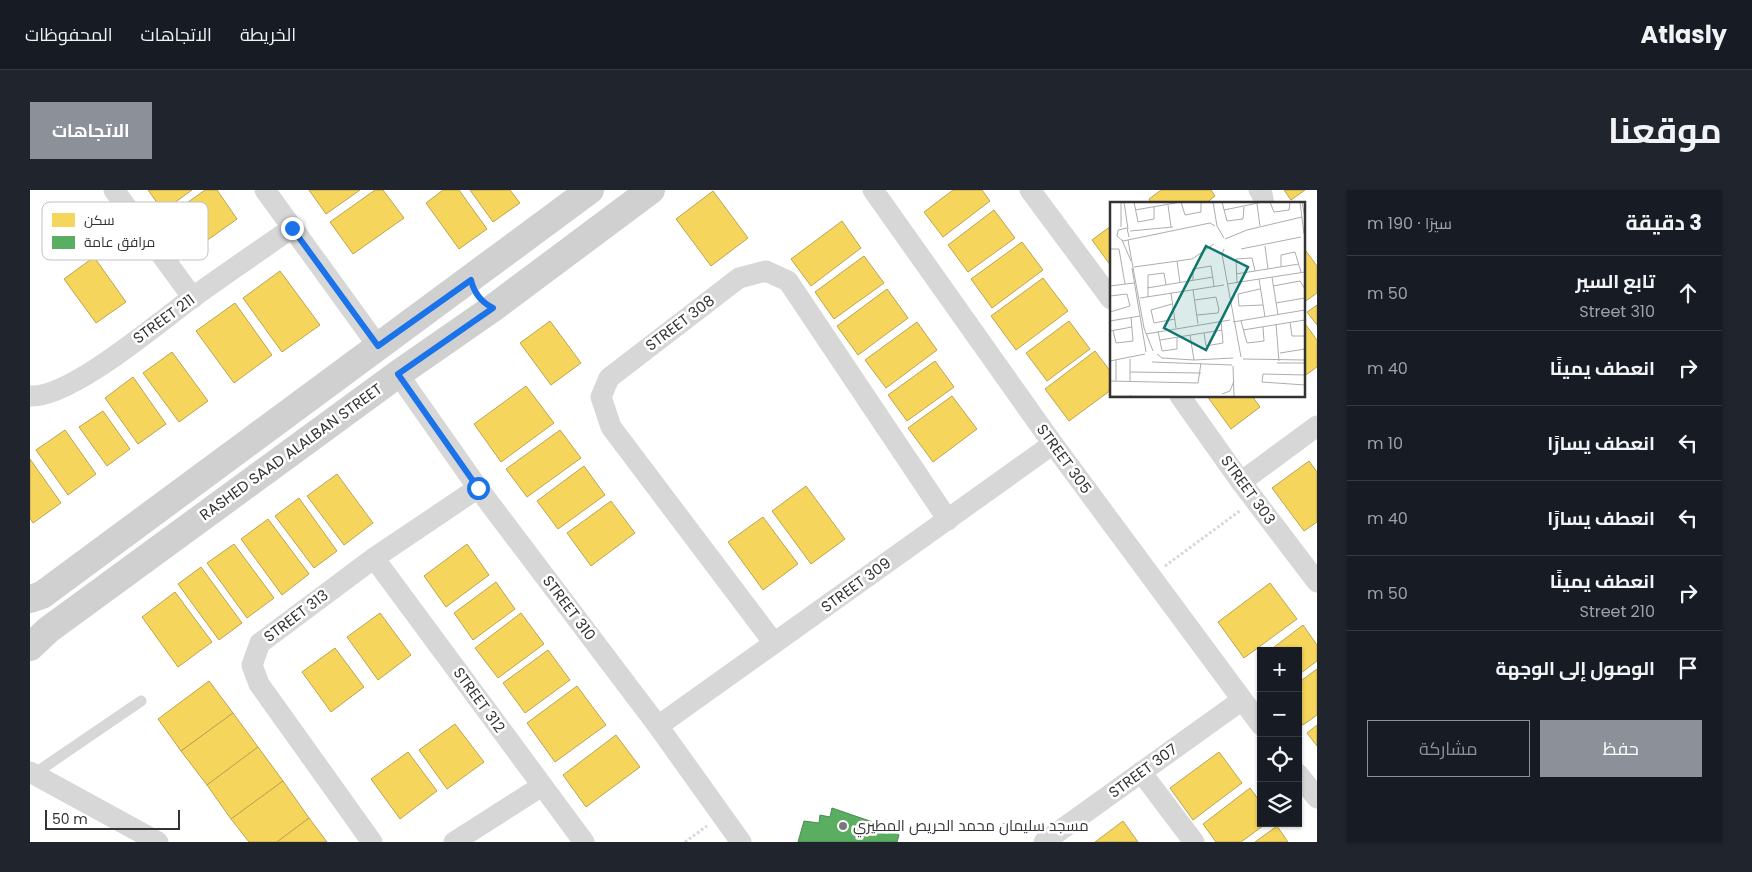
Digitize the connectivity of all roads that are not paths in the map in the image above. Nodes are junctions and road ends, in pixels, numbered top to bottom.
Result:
1 (114, 190) edge
2 (265, 190) edge
3 (590, 190) edge
4 (650, 190) edge
5 (874, 190) edge
6 (1030, 190) edge
7 (1258, 190) edge
8 (123, 202) edge
9 (1264, 202) edge
10 (292, 228) junction
11 (165, 260) edge
12 (471, 280) junction
13 (193, 298) junction
14 (1110, 298) edge
15 (493, 308) junction
16 (378, 346) junction
17 (398, 374) junction
18 (30, 396) edge
19 (1181, 398) edge
20 (1317, 426) edge
21 (1053, 444) junction
22 (1241, 482) junction
23 (478, 488) junction
24 (948, 520) junction
25 (374, 558) junction
26 (1317, 582) edge
27 (30, 599) edge
28 (774, 643) junction
29 (30, 647) edge
30 (1242, 700) junction
31 (141, 701) dead end
32 (1257, 720) edge
33 (658, 726) junction
34 (1141, 772) junction
35 (32, 773) edge
36 (1302, 779) edge
37 (542, 786) junction
38 (1317, 798) edge
39 (134, 836) edge
40 (158, 842) edge
41 (372, 842) edge
42 (454, 842) edge
43 (584, 842) edge
44 (741, 842) edge
45 (1044, 842) edge
46 (1194, 842) edge

1 - 8 street
2 - 10 street
3 - 12 main road
4 - 15 main road, RASHED SAAD ALALBAN STREET
5 - 21 street, STREET 305
6 - 14 street
7 - 9 street
10 - 13 street, STREET 211
10 - 16 street
11 - 13 street
12 - 15 main road
12 - 16 main road
13 - 18 street, STREET 211
15 - 17 main road, RASHED SAAD ALALBAN STREET
16 - 27 main road
17 - 23 street, STREET 310
17 - 29 main road, RASHED SAAD ALALBAN STREET
19 - 22 street, STREET 303
20 - 22 street
21 - 24 street, STREET 309
21 - 30 street, STREET 305
22 - 26 street, STREET 303
23 - 25 street, STREET 313
23 - 33 street, STREET 310
24 - 28 street, STREET 309
24 - 28 street, STREET 308
25 - 37 street, STREET 312
25 - 41 street, STREET 313
28 - 33 street, STREET 309
30 - 32 street, STREET 305
30 - 34 street, STREET 307
31 - 35 lane
33 - 44 street, STREET 310
34 - 45 street, STREET 307
34 - 46 street
35 - 39 street
36 - 38 street
37 - 42 street
37 - 43 street, STREET 312
39 - 40 street

